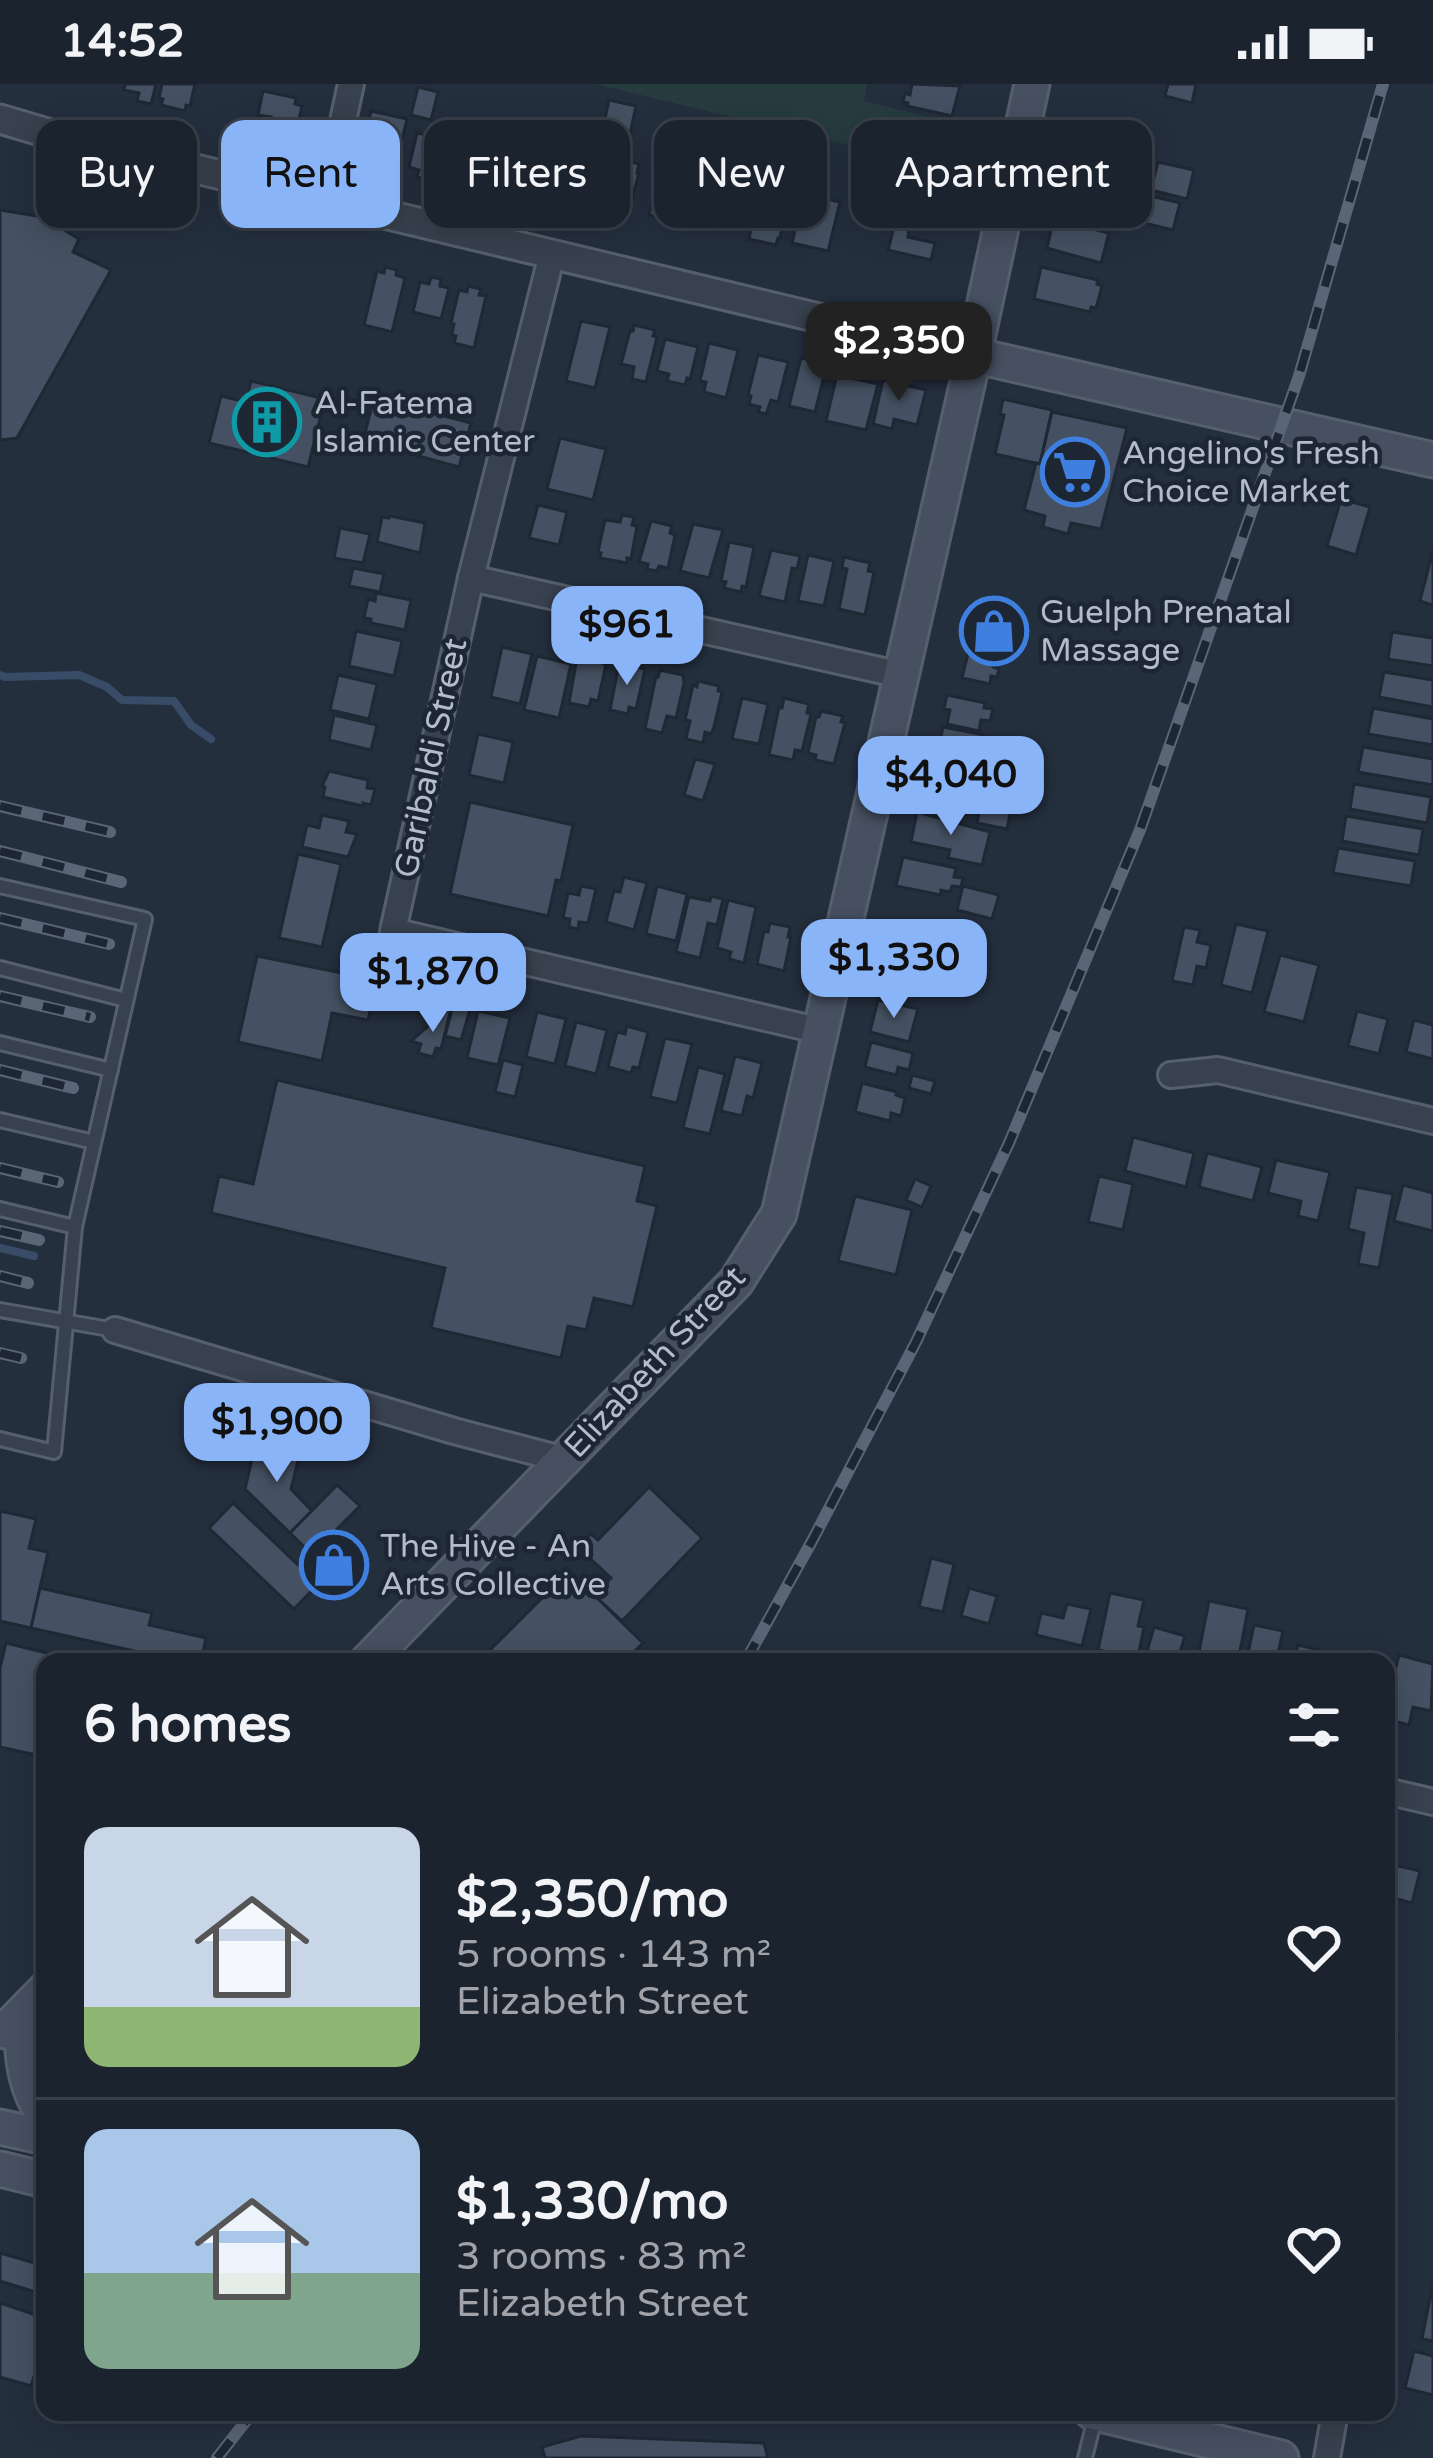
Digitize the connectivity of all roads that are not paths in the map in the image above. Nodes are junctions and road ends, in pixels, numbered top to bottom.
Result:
1 (351, 84) edge
2 (1032, 84) edge
3 (0, 119) edge
4 (343, 120) edge
5 (221, 175) edge
6 (400, 218) edge
7 (552, 254) junction
8 (974, 356) junction
9 (1422, 458) edge
10 (471, 578) junction
11 (901, 675) junction
12 (0, 886) edge
13 (0, 968) edge
14 (127, 1000) junction
15 (821, 1031) junction
16 (0, 1043) edge
17 (111, 1070) junction
18 (1171, 1075) dead end
19 (0, 1120) edge
20 (1433, 1120) edge
21 (94, 1142) junction
22 (0, 1209) edge
23 (75, 1227) junction
24 (0, 1310) edge
25 (68, 1324) junction
26 (115, 1330) joint
27 (0, 1439) edge
28 (565, 1460) junction
29 (376, 1653) edge
30 (1395, 1793) edge
31 (1433, 1802) edge
32 (36, 1999) edge
33 (10, 2026) edge
34 (36, 2104) edge
35 (0, 2127) edge
36 (36, 2136) edge
37 (0, 2169) edge
38 (36, 2178) edge
39 (1093, 2421) edge
40 (1131, 2421) edge
41 (1333, 2421) edge
42 (1085, 2458) edge
43 (1281, 2458) edge
44 (1327, 2458) edge

1 - 4 street
2 - 8 main road, Elizabeth Street
3 - 5 street
6 - 7 street
7 - 8 street
7 - 10 street
8 - 9 main road
8 - 11 main road, Elizabeth Street
10 - 11 street
10 - 15 street, Garibaldi Street
11 - 15 main road, Elizabeth Street
12 - 14 lane
13 - 14 lane
14 - 17 lane
15 - 28 main road, Elizabeth Street
16 - 17 lane
17 - 21 lane
18 - 20 street
19 - 21 lane
21 - 23 lane
22 - 23 lane
23 - 25 lane
24 - 25 lane
25 - 26 lane
25 - 27 lane
26 - 28 street
28 - 29 main road, Elizabeth Street
30 - 31 street
32 - 33 main road
33 - 34 main road
35 - 36 main road
37 - 38 main road
39 - 42 lane
40 - 43 main road
41 - 44 street

